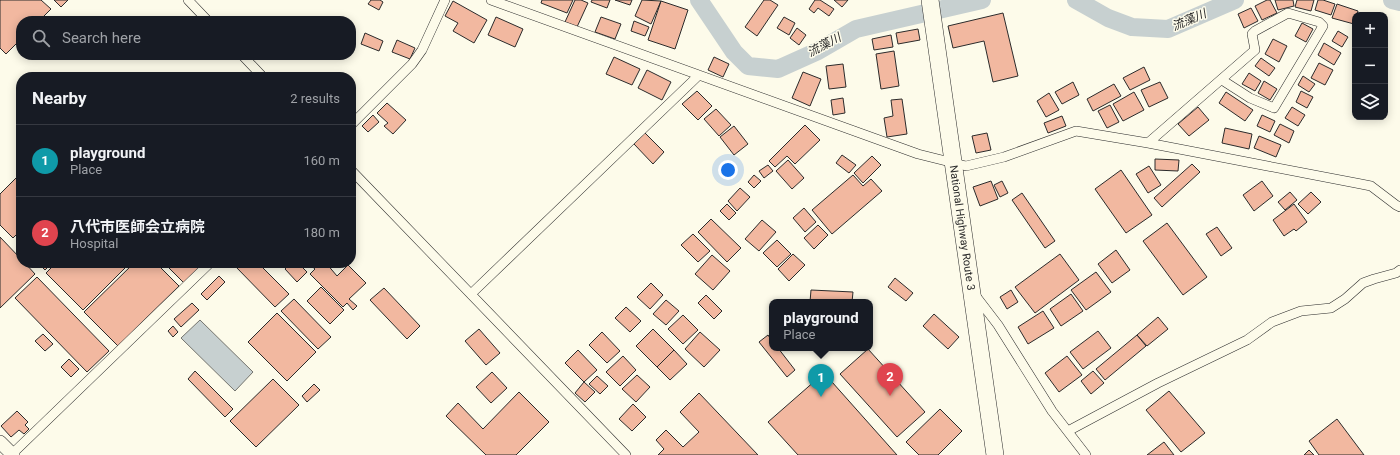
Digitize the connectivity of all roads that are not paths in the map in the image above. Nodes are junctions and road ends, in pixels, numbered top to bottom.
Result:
1 (188, 0) edge
2 (445, 0) edge
3 (490, 0) edge
4 (930, 0) edge
5 (203, 16) edge
6 (247, 60) edge
7 (258, 72) edge
8 (699, 75) junction
9 (1222, 80) junction
10 (356, 120) edge
11 (1148, 143) junction
12 (953, 162) junction
13 (356, 175) edge
14 (1400, 207) edge
15 (205, 268) edge
16 (1400, 270) edge
17 (971, 289) junction
18 (471, 294) junction
19 (1068, 431) junction
20 (0, 442) edge
21 (12, 455) edge
22 (626, 455) edge
23 (995, 455) edge
24 (1086, 455) edge

1 - 5 street
2 - 10 street
3 - 8 street
4 - 12 highway, National Highway Route 3
6 - 7 street
8 - 12 street
8 - 18 street
9 - 9 street
9 - 11 street
11 - 12 street
11 - 14 street
12 - 17 highway, National Highway Route 3
13 - 18 street
15 - 21 street
16 - 19 street
17 - 19 street
17 - 23 highway, National Highway Route 3
18 - 22 street
19 - 24 street
20 - 21 street

